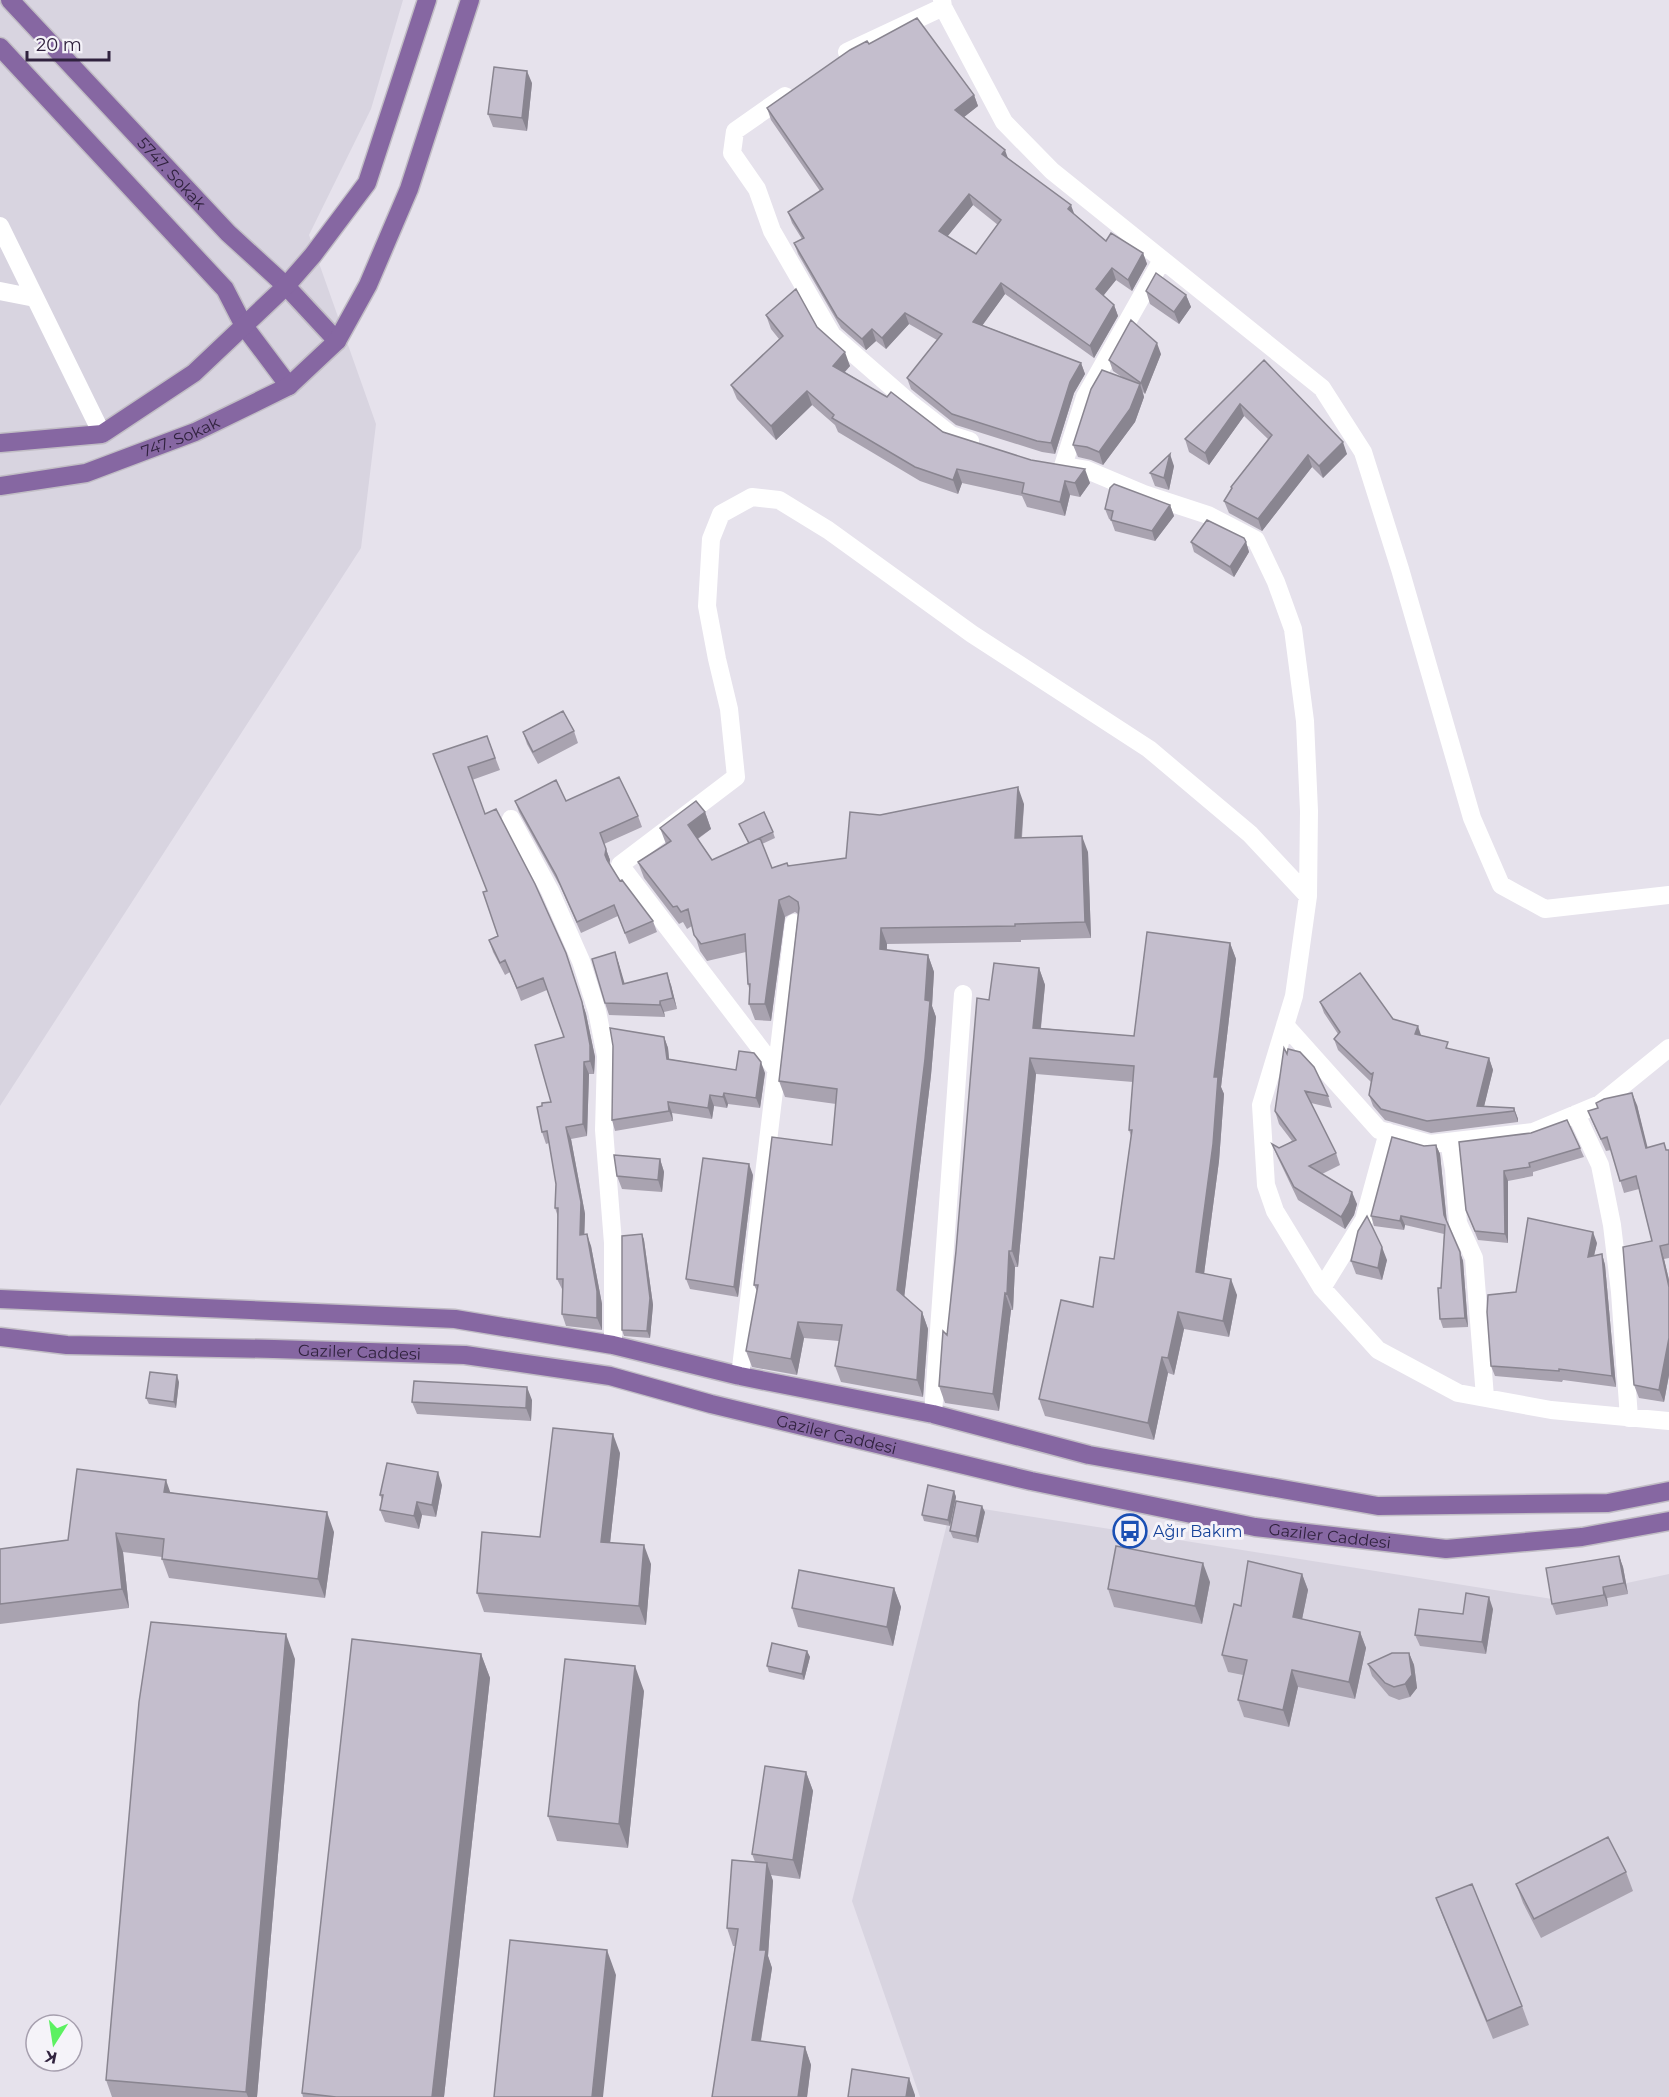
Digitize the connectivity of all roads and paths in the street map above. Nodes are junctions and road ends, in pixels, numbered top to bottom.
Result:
1 (10, 0) edge
2 (427, 0) edge
3 (470, 0) edge
4 (943, 3) edge
5 (0, 47) edge
6 (829, 64) edge
7 (801, 84) edge
8 (0, 226) edge
9 (1162, 260) junction
10 (286, 286) junction
11 (0, 291) edge
12 (35, 298) junction
13 (244, 326) junction
14 (337, 341) junction
15 (289, 386) junction
16 (102, 434) junction
17 (0, 443) edge
18 (983, 445) edge
19 (0, 486) edge
20 (511, 819) dead end
21 (1669, 895) edge
22 (1308, 896) junction
23 (794, 923) dead end
24 (963, 994) dead end
25 (1285, 1025) junction
26 (1669, 1048) edge
27 (776, 1069) junction
28 (1576, 1114) junction
29 (1388, 1132) junction
30 (1449, 1142) junction
31 (1322, 1288) junction
32 (0, 1299) edge
33 (0, 1337) edge
34 (613, 1345) junction
35 (740, 1376) junction
36 (1485, 1397) junction
37 (933, 1414) junction
38 (1629, 1418) junction
39 (1669, 1421) edge
40 (1669, 1491) edge
41 (1669, 1521) edge

1 - 10 main road, 5747. Sokak
2 - 10 main road
3 - 14 main road, 747. Sokak
4 - 6 street
4 - 9 street
5 - 13 main road
7 - 18 street
8 - 12 street
9 - 21 street
9 - 22 street
10 - 13 main road
10 - 14 main road, 5747. Sokak
11 - 12 street
12 - 16 street
13 - 15 main road
13 - 16 main road
14 - 15 main road, 747. Sokak
15 - 19 main road, 747. Sokak
16 - 17 main road
20 - 34 street
22 - 25 street
22 - 27 street
23 - 27 street
24 - 37 street
25 - 29 street
25 - 31 street
26 - 28 street
27 - 35 street
28 - 30 street
28 - 38 street
29 - 30 street
29 - 31 street
30 - 36 street
31 - 36 street
32 - 34 main road
33 - 41 main road, Gaziler Caddesi
34 - 35 main road
35 - 37 main road
36 - 38 street
37 - 40 main road
38 - 39 street

